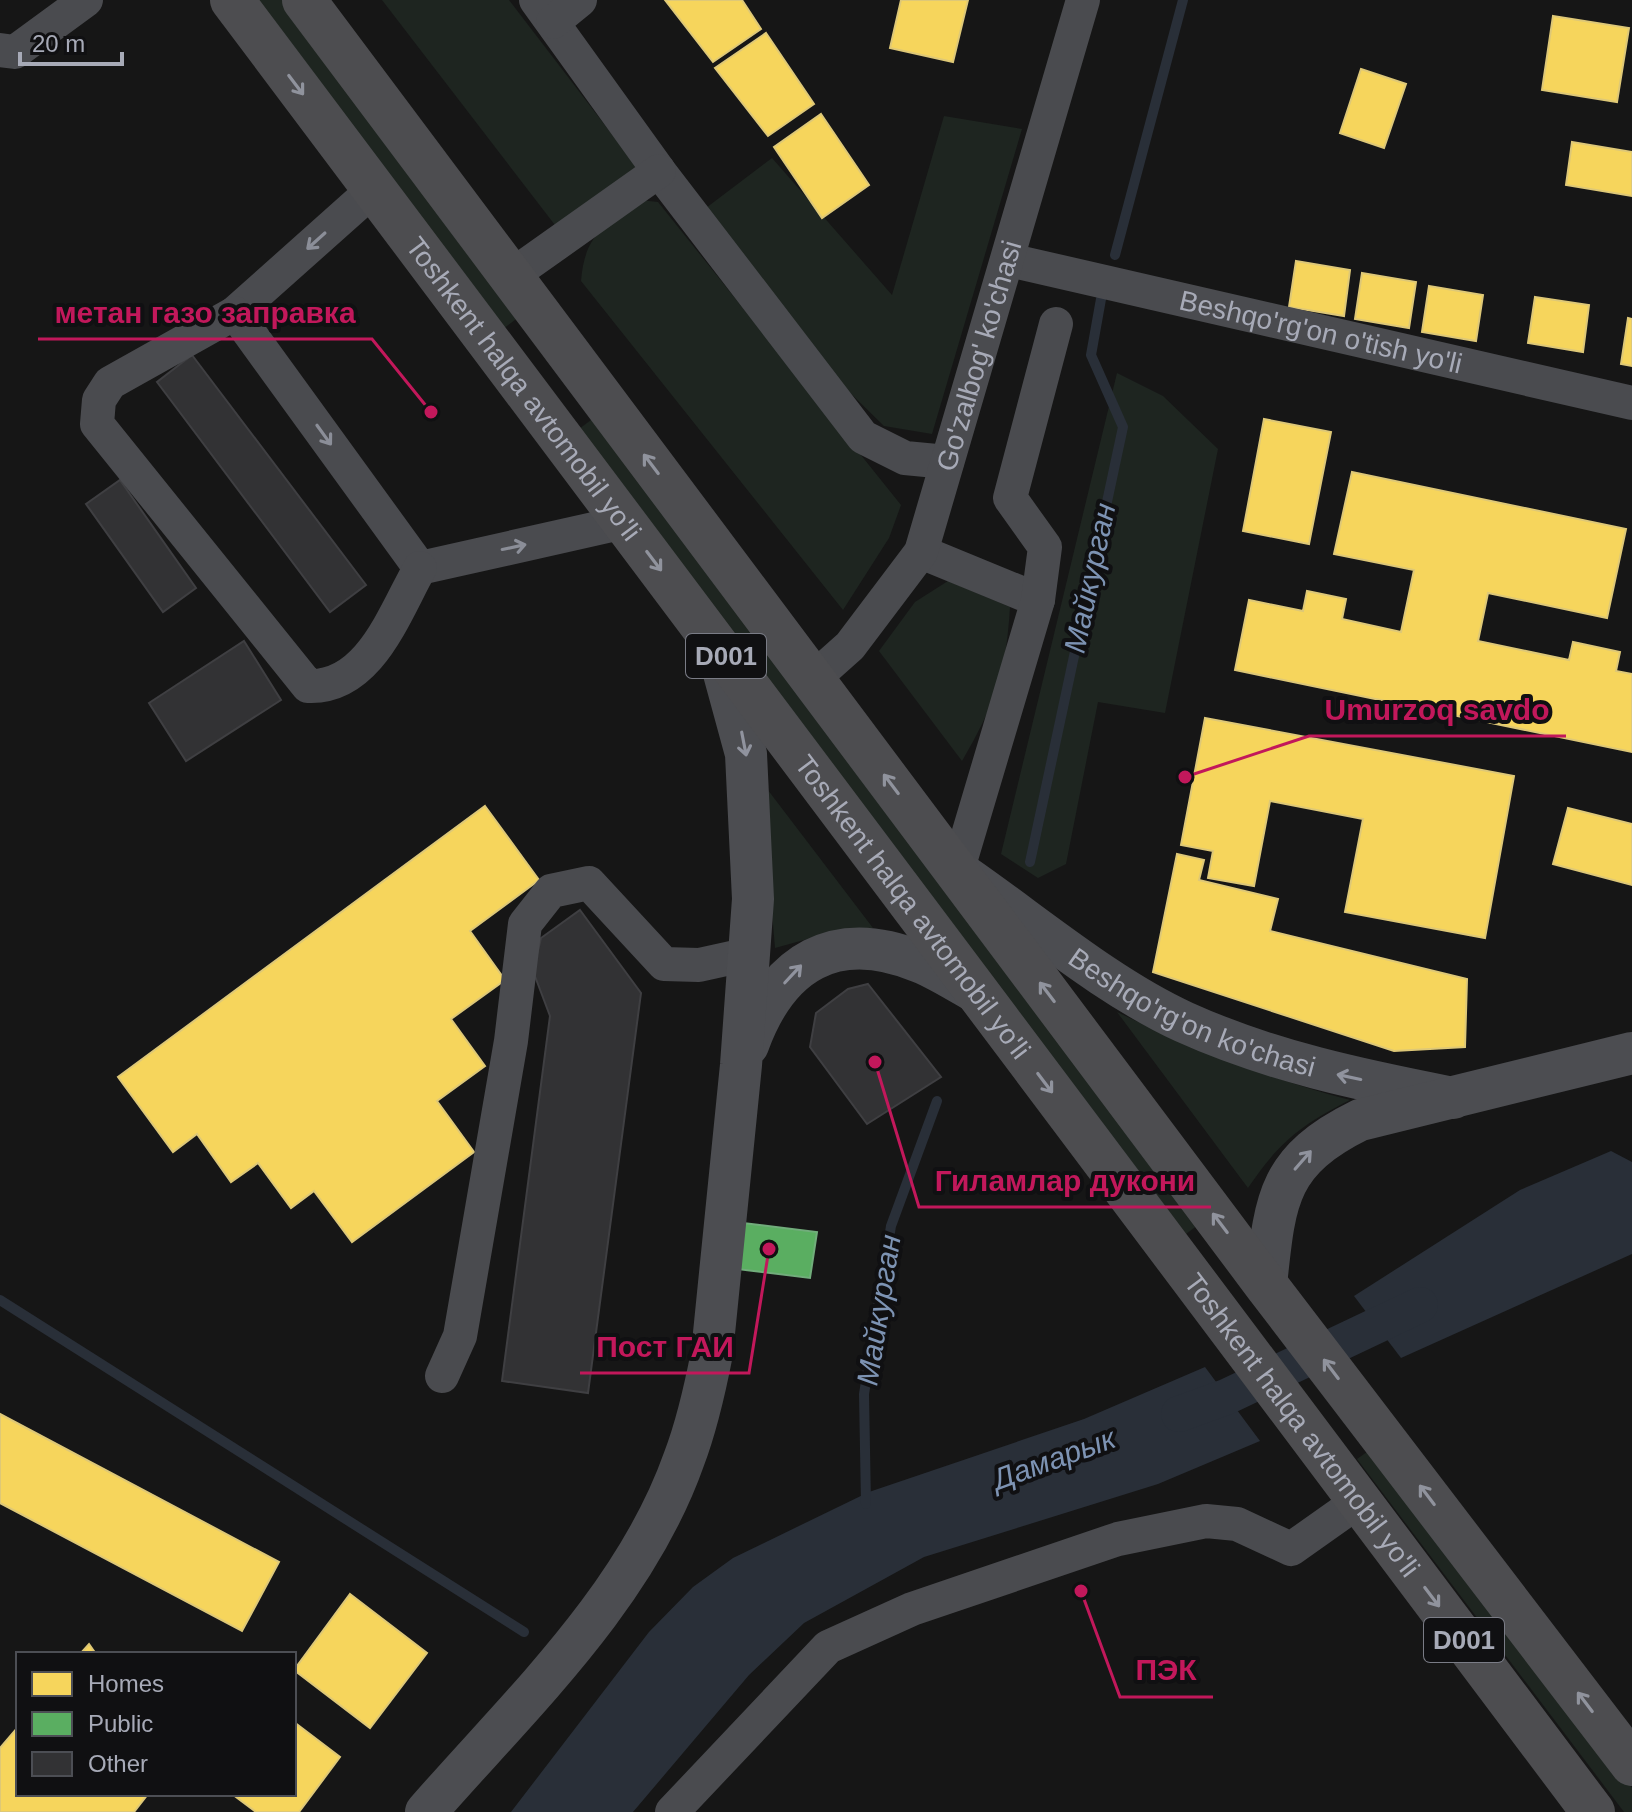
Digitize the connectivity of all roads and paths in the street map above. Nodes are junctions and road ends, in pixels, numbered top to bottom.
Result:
1 (86, 0) edge
2 (232, 0) edge
3 (304, 0) edge
4 (580, 0) edge
5 (1083, 0) edge
6 (545, 11) edge
7 (0, 50) edge
8 (659, 171) junction
9 (374, 189) junction
10 (1009, 260) junction
11 (511, 276) junction
12 (235, 313) junction
13 (1056, 324) dead end
14 (581, 369) junction
15 (534, 402) junction
16 (1632, 403) edge
17 (947, 462) junction
18 (625, 522) junction
19 (921, 552) junction
20 (420, 568) junction
21 (1038, 600) junction
22 (715, 642) junction
23 (813, 679) junction
24 (957, 872) junction
25 (749, 954) junction
26 (979, 994) junction
27 (1632, 1053) edge
28 (741, 1065) junction
29 (1453, 1098) junction
30 (1266, 1285) junction
31 (442, 1376) dead end
32 (1347, 1484) junction
33 (1632, 1764) edge
34 (426, 1812) edge
35 (672, 1812) edge
36 (1593, 1812) edge

1 - 7 street
2 -> 9 highway, Toshkent halqa avtomobil yo'li / D001
3 - 11 highway, Toshkent halqa avtomobil yo'li / D001
4 - 6 street
5 - 10 street, Go'zalbog' ko'chasi
6 - 8 street
8 - 11 street
8 - 17 street
9 -> 12 street
9 - 15 highway, Toshkent halqa avtomobil yo'li / D001
10 - 16 street, Beshqo'rg'on o'tish yo'li
10 - 17 street, Go'zalbog' ko'chasi
11 - 14 highway, Toshkent halqa avtomobil yo'li / D001
12 -> 20 street
12 - 20 street
13 - 21 street
14 - 15 highway
23 -> 14 highway, Toshkent halqa avtomobil yo'li / D001
15 - 18 highway, Toshkent halqa avtomobil yo'li / D001
17 - 19 street, Go'zalbog' ko'chasi
20 -> 18 street
18 -> 22 highway, Toshkent halqa avtomobil yo'li / D001
19 - 21 street
19 - 23 street, Go'zalbog' ko'chasi
21 - 24 street
22 -> 25 main road
22 - 26 highway, Toshkent halqa avtomobil yo'li / D001
24 -> 23 highway, Toshkent halqa avtomobil yo'li / D001
29 -> 24 main road, Beshqo'rg'on ko'chasi
30 -> 24 highway, Toshkent halqa avtomobil yo'li / D001
25 - 28 main road
25 - 31 street
28 -> 26 main road
26 -> 32 highway, Toshkent halqa avtomobil yo'li / D001
27 - 29 main road, Beshqo'rg'on ko'chasi
28 - 34 main road
30 -> 29 main road, Beshqo'rg'on ko'chasi
33 -> 30 highway, Toshkent halqa avtomobil yo'li / D001
32 - 35 street
32 -> 36 highway, Toshkent halqa avtomobil yo'li / D001

